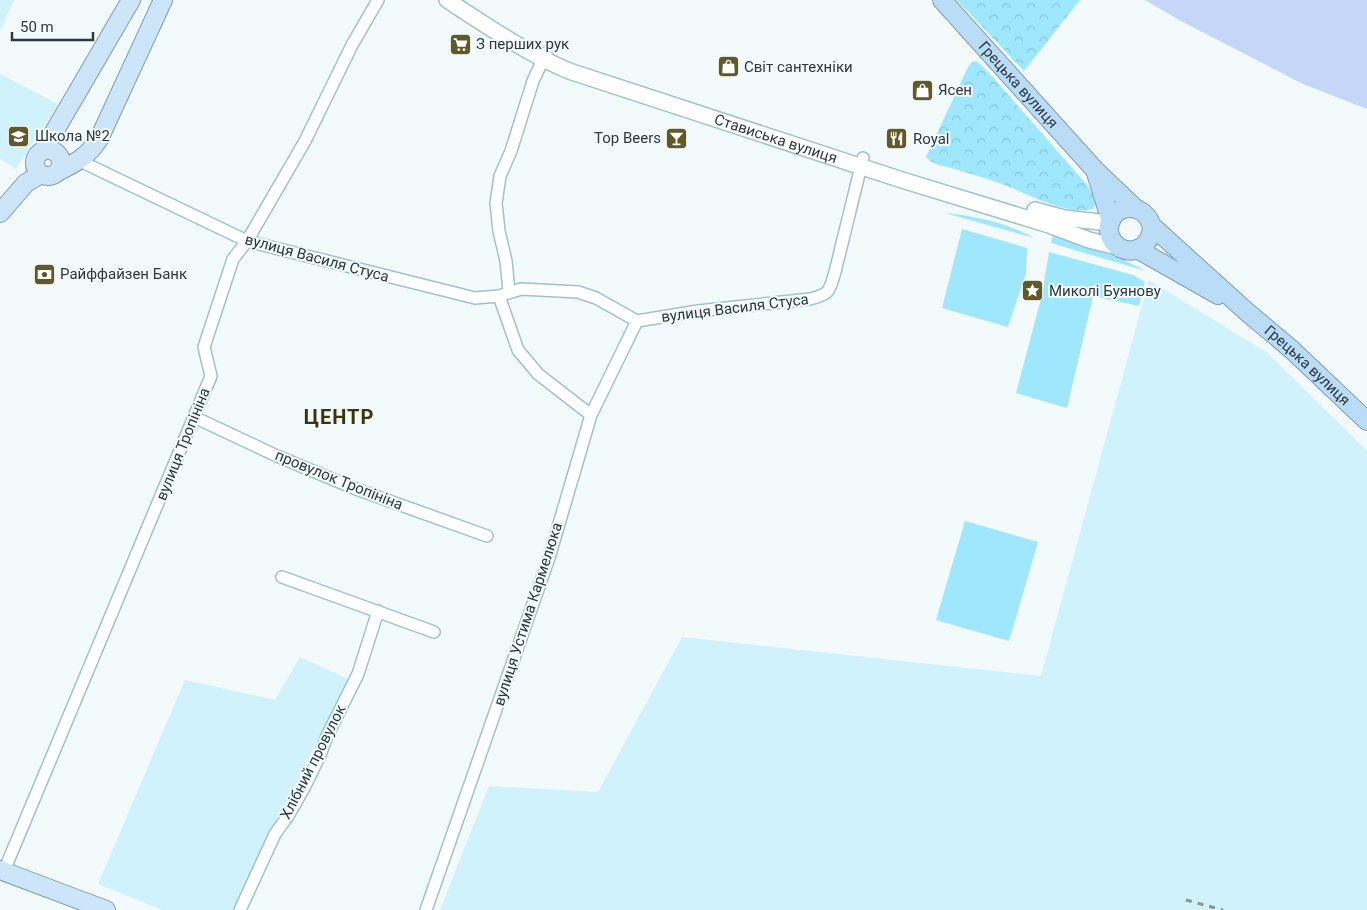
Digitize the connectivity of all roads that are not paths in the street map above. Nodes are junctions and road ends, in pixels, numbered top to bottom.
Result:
1 (131, 0) edge
2 (163, 0) edge
3 (378, 0) edge
4 (448, 0) edge
5 (458, 0) edge
6 (942, 0) edge
7 (545, 56) junction
8 (80, 161) junction
9 (862, 162) junction
10 (1095, 170) junction
11 (49, 173) junction
12 (1134, 207) junction
13 (0, 213) edge
14 (1110, 222) junction
15 (1152, 226) junction
16 (246, 241) junction
17 (1118, 247) junction
18 (1137, 249) junction
19 (504, 294) junction
20 (1247, 312) junction
21 (637, 321) junction
22 (591, 415) junction
23 (194, 418) junction
24 (1367, 421) edge
25 (487, 536) dead end
26 (282, 577) dead end
27 (378, 611) junction
28 (434, 632) dead end
29 (2, 871) edge
30 (106, 910) edge
31 (240, 910) edge
32 (426, 910) edge

1 - 11 main road
2 - 8 main road
3 - 16 street, вулиця Тропініна
4 - 7 main road, Стависька вулиця
5 - 7 main road, Стависька вулиця
6 - 10 highway, Грецька вулиця
7 - 9 main road, Стависька вулиця
7 - 19 street
8 - 11 main road
8 - 16 street, вулиця Василя Стуса
9 - 14 main road, Стависька вулиця
9 - 17 main road, Стависька вулиця
9 - 21 street, вулиця Василя Стуса
10 - 12 highway, Грецька вулиця
10 - 14 highway, Грецька вулиця
11 - 13 main road
12 - 14 highway
12 - 15 highway
14 - 17 highway
15 - 18 highway
15 - 20 highway, Грецька вулиця
16 - 19 street, вулиця Василя Стуса
16 - 23 street, вулиця Тропініна
17 - 18 highway
18 - 20 highway, Грецька вулиця
19 - 21 street, вулиця Василя Стуса
19 - 22 street
20 - 24 highway, Грецька вулиця
21 - 22 street, вулиця Устима Кармелюка
22 - 32 street, вулиця Устима Кармелюка
23 - 25 street, провулок Тропініна
23 - 29 street, вулиця Тропініна
26 - 27 street
27 - 28 street
27 - 31 street, Хлібний провулок
29 - 30 main road

